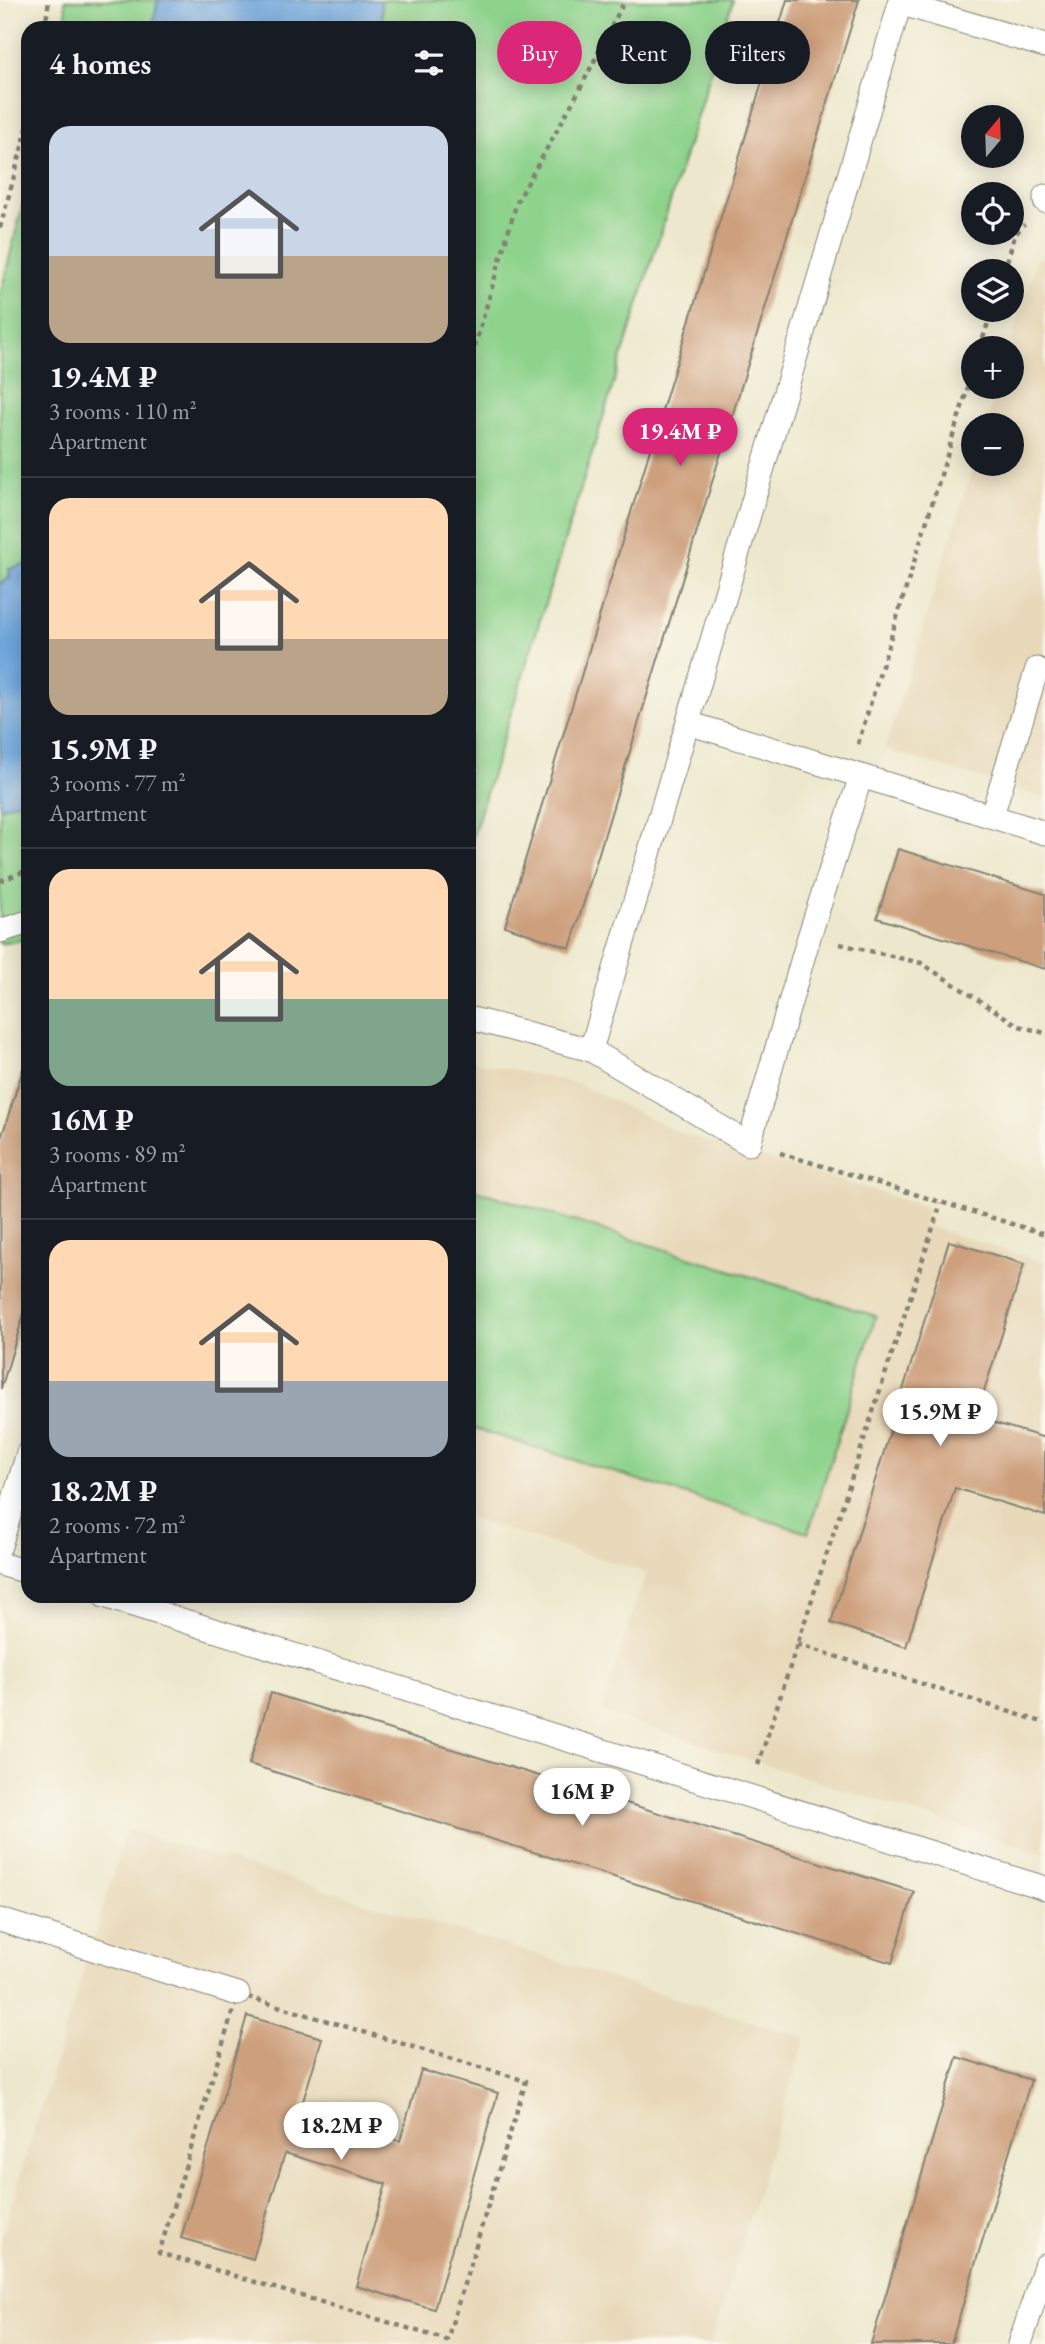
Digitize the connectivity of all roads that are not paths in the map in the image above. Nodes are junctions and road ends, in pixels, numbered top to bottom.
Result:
1 (900, 1) edge
2 (1045, 46) edge
3 (1037, 669) dead end
4 (688, 723) junction
5 (861, 776) junction
6 (992, 815) junction
7 (1045, 833) edge
8 (21, 924) edge
9 (0, 930) edge
10 (476, 1020) edge
11 (591, 1050) junction
12 (21, 1476) edge
13 (0, 1546) edge
14 (0, 1563) edge
15 (21, 1570) edge
16 (126, 1603) edge
17 (1045, 1888) edge
18 (0, 1920) edge
19 (238, 1994) road end
20 (1045, 2266) edge
21 (1020, 2344) edge

1 - 2 lane
1 - 4 lane
3 - 6 lane
4 - 5 lane
4 - 11 lane
5 - 6 lane
5 - 11 lane
6 - 7 lane
8 - 9 lane
10 - 11 lane
12 - 13 lane
14 - 15 lane
16 - 17 lane
18 - 19 lane
20 - 21 lane

